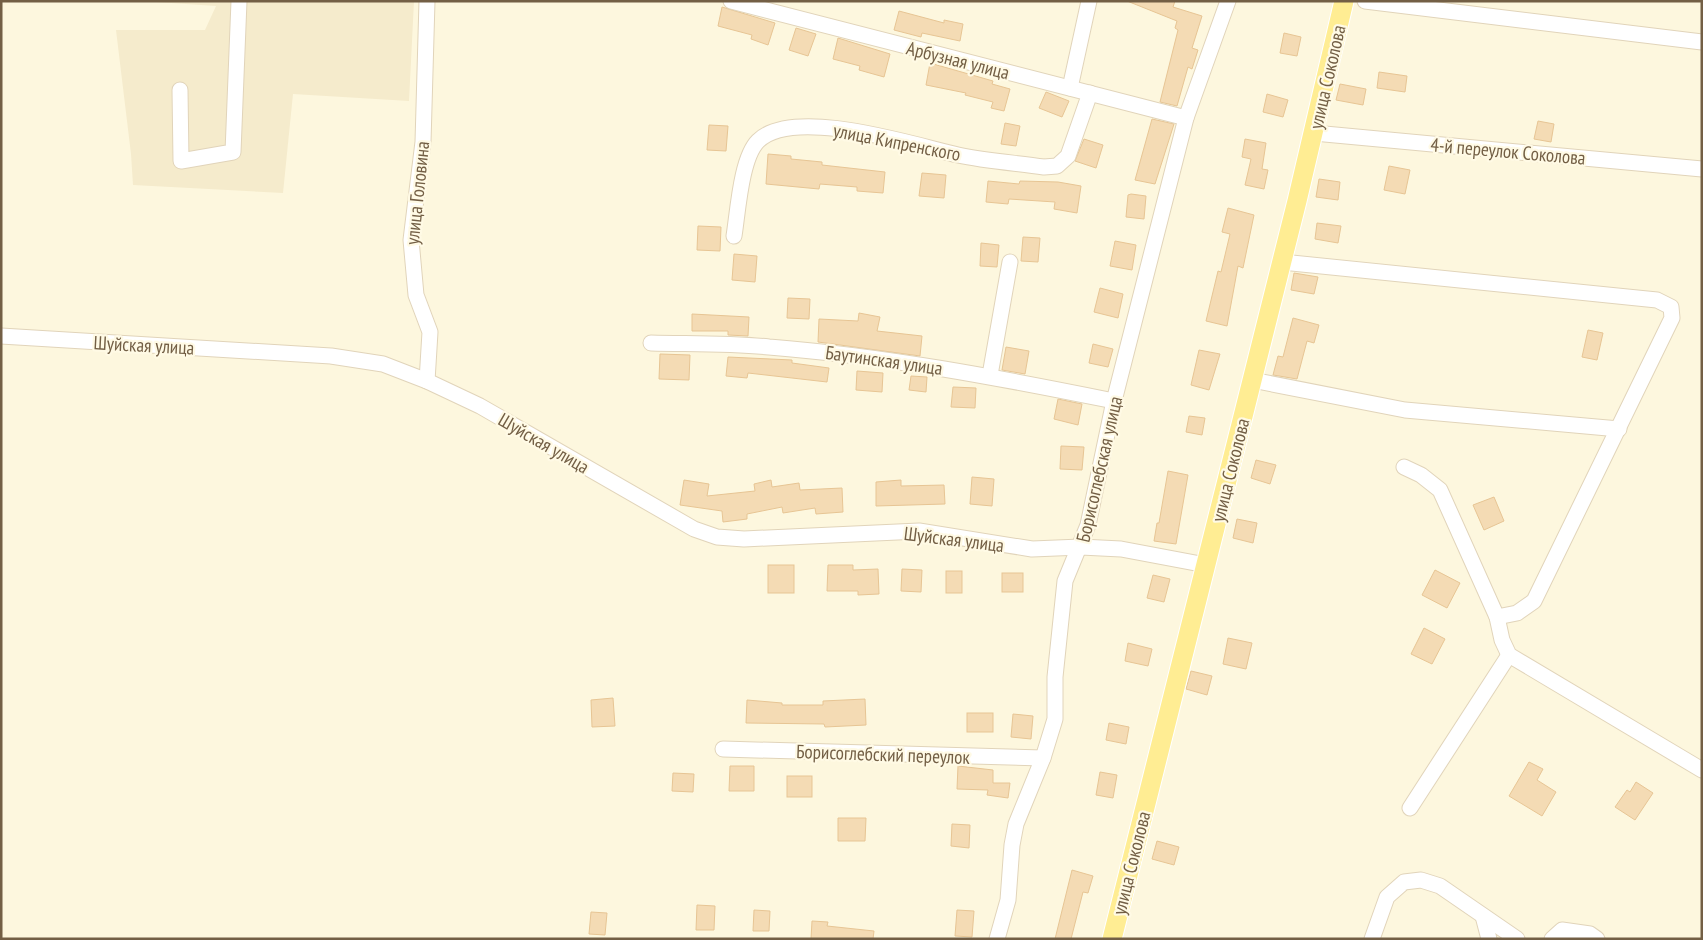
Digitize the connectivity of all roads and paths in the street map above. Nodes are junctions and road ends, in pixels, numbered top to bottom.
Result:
1 (238, 1) edge
2 (427, 1) edge
3 (730, 1) edge
4 (1089, 1) edge
5 (1228, 1) edge
6 (1344, 1) edge
7 (1365, 1) edge
8 (1702, 42) edge
9 (1070, 88) junction
10 (180, 90) dead end
11 (1090, 93) junction
12 (1186, 118) junction
13 (1314, 133) junction
14 (1702, 169) edge
15 (734, 236) dead end
16 (1010, 262) dead end
17 (1282, 262) junction
18 (1, 336) edge
19 (651, 343) dead end
20 (990, 376) junction
21 (1252, 380) junction
22 (427, 381) junction
23 (1114, 401) junction
24 (1619, 429) junction
25 (1404, 467) dead end
26 (1081, 547) junction
27 (1206, 565) junction
28 (1496, 617) junction
29 (1509, 655) junction
30 (723, 749) dead end
31 (1043, 758) junction
32 (1702, 770) edge
33 (1410, 808) dead end
34 (1484, 916) junction
35 (998, 939) edge
36 (1112, 939) edge
37 (1372, 939) edge
38 (1489, 939) edge
39 (1517, 939) edge
40 (1552, 939) edge
41 (1597, 939) edge

1 - 10 street
2 - 22 street, улица Головина
3 - 9 street, Арбузная улица
4 - 9 street
5 - 12 street, Борисоглебская улица
6 - 13 main road, улица Соколова
7 - 8 street
9 - 11 street, Арбузная улица
11 - 12 street, Арбузная улица
11 - 15 street, улица Кипренского
12 - 23 street, Борисоглебская улица
13 - 14 street, 4-й переулок Соколова
13 - 17 main road, улица Соколова
16 - 20 street
17 - 21 main road, улица Соколова
17 - 24 street
18 - 22 street, Шуйская улица
19 - 20 street, Баутинская улица
20 - 23 street, Баутинская улица
21 - 24 street
21 - 27 main road, улица Соколова
22 - 26 street, Шуйская улица
23 - 26 street, Борисоглебская улица
24 - 28 street
25 - 28 street
26 - 27 street, Шуйская улица
26 - 31 street, Борисоглебская улица
27 - 36 main road, улица Соколова
28 - 29 street
29 - 32 street
29 - 33 street
30 - 31 street, Борисоглебский переулок
31 - 35 street, Борисоглебская улица
34 - 37 street
34 - 38 street
34 - 39 street
40 - 41 street

